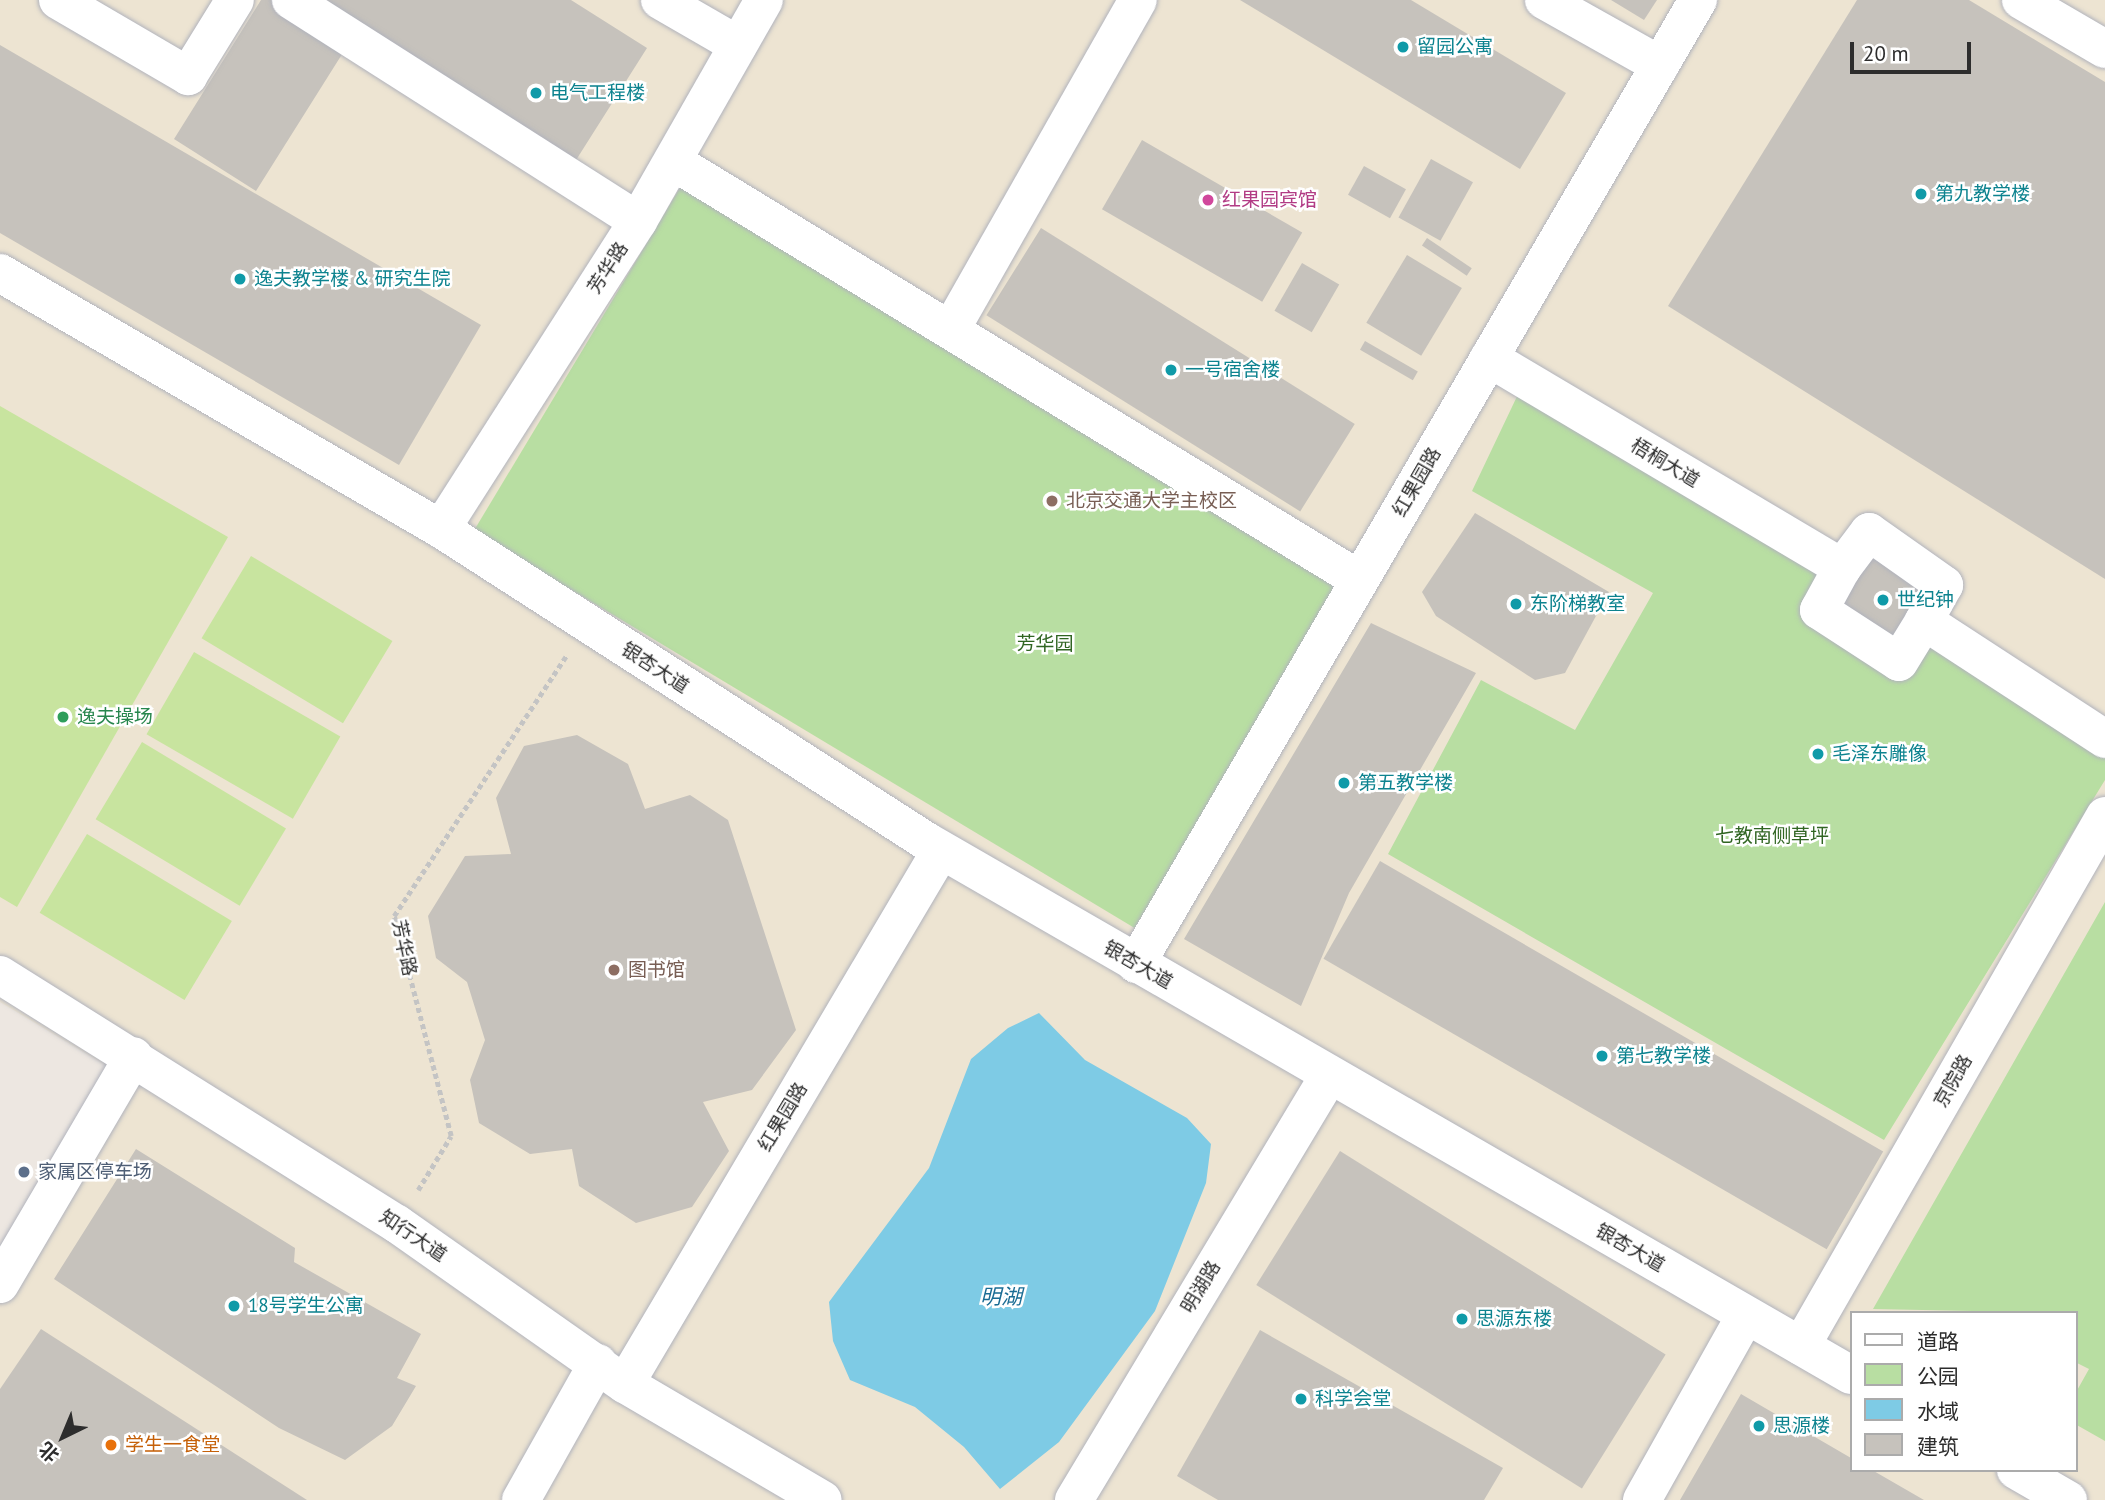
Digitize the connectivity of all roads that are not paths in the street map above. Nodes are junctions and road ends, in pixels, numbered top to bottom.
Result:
1 (58, 0) edge
2 (235, 0) edge
3 (290, 0) edge
4 (660, 0) edge
5 (764, 0) edge
6 (1138, 0) edge
7 (1544, 0) edge
8 (1698, 0) edge
9 (2021, 0) edge
10 (738, 45) junction
11 (2105, 49) edge
12 (1660, 65) junction
13 (674, 162) junction
14 (639, 221) junction
15 (0, 272) edge
16 (951, 329) junction
17 (1489, 358) junction
18 (441, 529) junction
19 (1842, 568) junction
20 (1360, 580) junction
21 (1924, 621) junction
22 (2105, 739) edge
23 (2105, 816) edge
24 (941, 850) junction
25 (1136, 964) junction
26 (0, 975) edge
27 (134, 1056) junction
28 (1329, 1075) junction
29 (0, 1284) edge
30 (1746, 1315) junction
31 (1801, 1346) junction
32 (611, 1373) junction
33 (1850, 1375) edge
34 (2019, 1472) edge
35 (520, 1500) edge
36 (823, 1500) edge
37 (1074, 1500) edge
38 (1642, 1500) edge
39 (2068, 1500) edge

1 - 2 street
3 - 14 street
4 - 10 street
5 - 10 street, 芳华路
6 - 16 street
7 - 12 street
8 - 12 street, 红果园路
9 - 11 street
10 - 13 street, 芳华路
12 - 17 street, 红果园路
13 - 14 street, 芳华路
13 - 16 street
14 - 18 street, 芳华路
15 - 18 street, 银杏大道
16 - 20 street
17 - 19 street, 梧桐大道
17 - 20 street, 红果园路
18 - 24 street, 银杏大道
19 - 21 street
19 - 21 street
20 - 25 street, 红果园路
21 - 22 street
23 - 31 street, 京院路
24 - 25 street, 银杏大道
24 - 32 street, 红果园路
25 - 28 street, 银杏大道
26 - 27 street, 知行大道
27 - 29 street
27 - 32 street, 知行大道
28 - 30 street, 银杏大道
28 - 37 street, 明湖路
30 - 31 street, 银杏大道
30 - 38 street
31 - 33 street, 银杏大道
32 - 35 street, 红果园路
32 - 36 street, 知行大道
34 - 39 street

